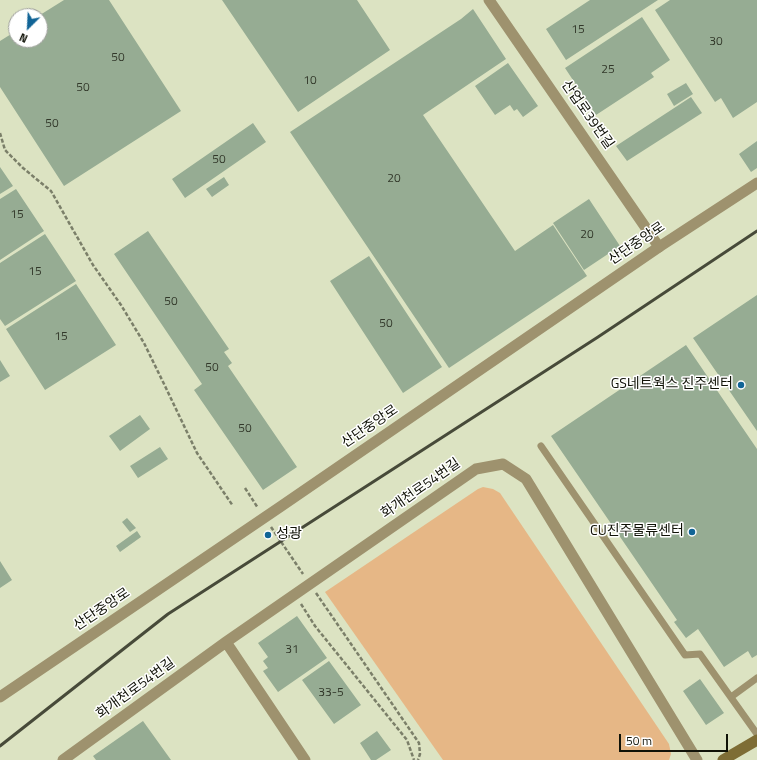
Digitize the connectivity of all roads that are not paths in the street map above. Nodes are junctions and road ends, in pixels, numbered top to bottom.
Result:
1 (489, 0) edge
2 (757, 183) edge
3 (659, 247) junction
4 (541, 446) dead end
5 (226, 642) junction
6 (757, 678) edge
7 (0, 697) edge
8 (730, 697) junction
9 (757, 734) edge
10 (757, 740) edge
11 (62, 760) edge
12 (305, 760) edge
13 (697, 760) edge
14 (723, 760) edge

1 - 3 street, 산업로39번길
2 - 3 street, 산단중앙로
3 - 7 street, 산단중앙로
4 - 8 lane
5 - 11 street, 화개천로54번길
5 - 12 street
5 - 13 street, 화개천로54번길
6 - 8 lane
8 - 9 lane
10 - 14 main road

